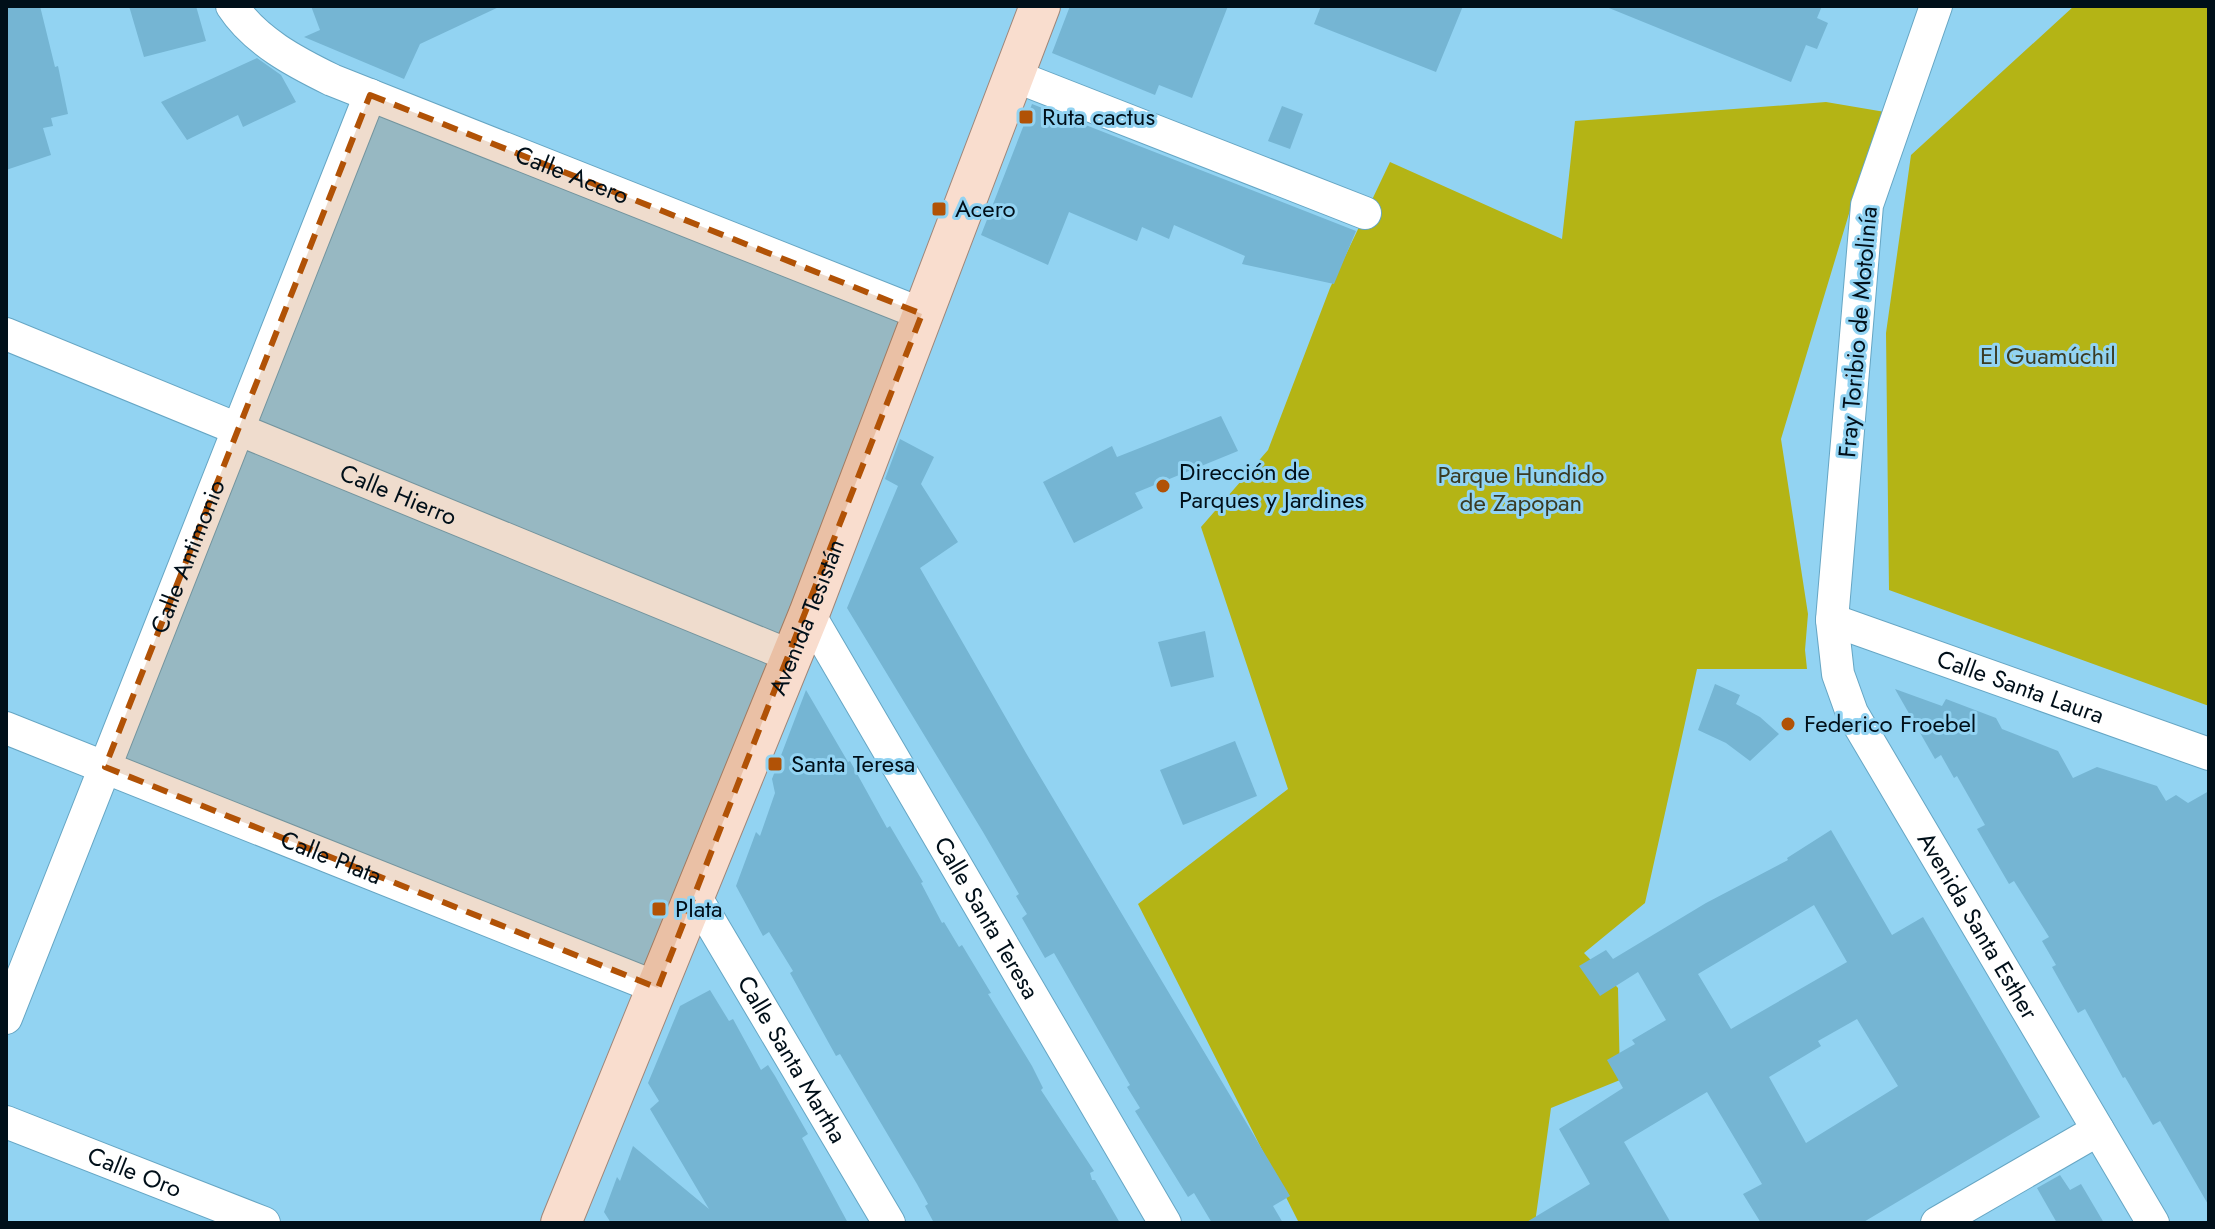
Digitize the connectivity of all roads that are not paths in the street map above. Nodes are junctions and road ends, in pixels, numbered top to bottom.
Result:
1 (1040, 6) edge
2 (1936, 6) edge
3 (235, 10) edge
4 (1012, 75) junction
5 (370, 95) junction
6 (1365, 213) dead end
7 (922, 314) junction
8 (6, 334) edge
9 (238, 429) junction
10 (809, 614) junction
11 (1832, 620) junction
12 (791, 656) junction
13 (6, 728) edge
14 (2209, 754) edge
15 (105, 767) junction
16 (695, 896) junction
17 (658, 988) junction
18 (6, 1018) edge
19 (6, 1122) edge
20 (2098, 1130) junction
21 (564, 1221) edge
22 (264, 1223) edge
23 (889, 1223) edge
24 (1165, 1223) edge
25 (1937, 1223) edge
26 (2153, 1223) edge

1 - 4 main road, Avenida Tesistán
2 - 11 street, Fray Toribio de Motolinía
3 - 5 street, Calle Acero
4 - 6 street
4 - 7 main road, Avenida Tesistán
5 - 7 street, Calle Acero
5 - 9 street, Calle Antimonio
7 - 10 main road, Avenida Tesistán
8 - 9 street, Calle Hierro
9 - 12 street, Calle Hierro
9 - 15 street, Calle Antimonio
10 - 12 main road, Avenida Tesistán
10 - 24 street, Calle Santa Teresa
11 - 14 street, Calle Santa Laura
11 - 20 street, Avenida Santa Esther
12 - 16 main road, Avenida Tesistán
13 - 15 street, Calle Plata
15 - 17 street, Calle Plata
15 - 18 street, Calle Antimonio
16 - 17 main road, Avenida Tesistán
16 - 23 street, Calle Santa Martha
17 - 21 main road, Avenida Tesistán
19 - 22 street, Calle Oro
20 - 25 street
20 - 26 street, Avenida Santa Esther

